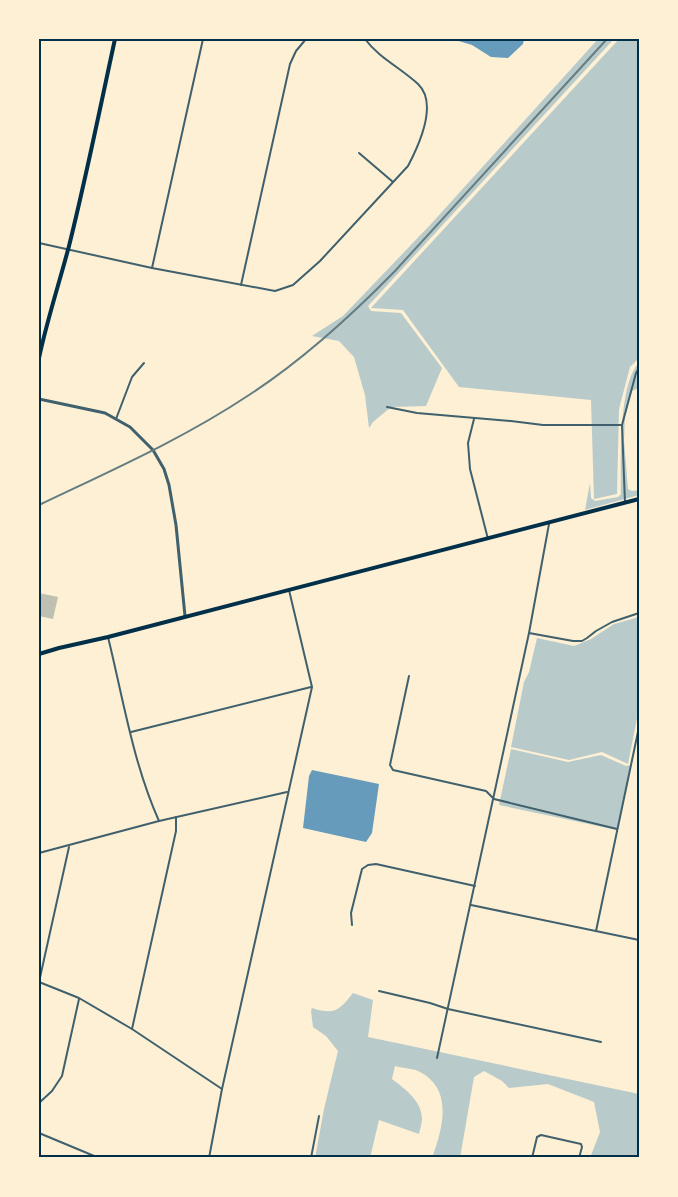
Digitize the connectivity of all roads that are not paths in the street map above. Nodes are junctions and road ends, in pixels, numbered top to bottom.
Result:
1 (115, 39) edge
2 (203, 39) edge
3 (306, 39) edge
4 (364, 39) edge
5 (359, 153) dead end
6 (393, 182) junction
7 (39, 243) edge
8 (68, 249) junction
9 (152, 268) junction
10 (241, 285) junction
11 (39, 358) edge
12 (144, 363) dead end
13 (639, 368) edge
14 (39, 399) edge
15 (387, 407) dead end
16 (474, 418) junction
17 (116, 419) junction
18 (622, 425) junction
19 (639, 499) edge
20 (625, 503) junction
21 (549, 523) junction
22 (488, 539) junction
23 (289, 590) junction
24 (639, 613) edge
25 (185, 616) junction
26 (530, 633) junction
27 (108, 637) junction
28 (39, 654) edge
29 (409, 676) dead end
30 (312, 687) junction
31 (639, 728) edge
32 (131, 732) junction
33 (287, 792) junction
34 (494, 799) junction
35 (176, 817) junction
36 (159, 821) junction
37 (617, 829) junction
38 (69, 846) junction
39 (39, 853) edge
40 (475, 886) junction
41 (471, 905) junction
42 (352, 925) dead end
43 (596, 931) junction
44 (639, 940) edge
45 (39, 982) edge
46 (379, 991) dead end
47 (80, 998) junction
48 (448, 1009) junction
49 (132, 1029) junction
50 (602, 1042) dead end
51 (437, 1058) dead end
52 (222, 1089) junction
53 (39, 1103) edge
54 (320, 1116) dead end
55 (39, 1133) edge
56 (99, 1158) edge
57 (209, 1158) edge
58 (311, 1158) edge
59 (532, 1158) edge
60 (579, 1158) edge

1 - 8 main road
2 - 9 street
3 - 10 street
4 - 6 street
5 - 6 street
6 - 10 street
7 - 8 street
8 - 9 street
8 - 11 main road
9 - 10 street
12 - 17 street
13 - 18 street
14 - 17 street
15 - 16 street
16 - 18 street
16 - 22 street
17 - 25 street
18 - 20 street
19 - 20 main road
20 - 21 main road
21 - 22 main road
21 - 26 street
22 - 23 main road
23 - 25 main road
23 - 30 street
24 - 26 street
25 - 27 main road
26 - 34 street
27 - 28 main road
27 - 32 street
29 - 34 street
30 - 32 street
30 - 33 street
31 - 37 street
32 - 36 street
33 - 35 street
33 - 52 street
34 - 37 street
34 - 40 street
35 - 36 street
35 - 49 street
36 - 38 street
37 - 43 street
38 - 39 street
38 - 45 street
40 - 41 street
40 - 42 street
41 - 43 street
41 - 48 street
43 - 44 street
45 - 47 street
46 - 48 street
47 - 49 street
47 - 53 street
48 - 50 street
48 - 51 street
49 - 52 street
52 - 57 street
54 - 58 street
55 - 56 street
59 - 60 street

